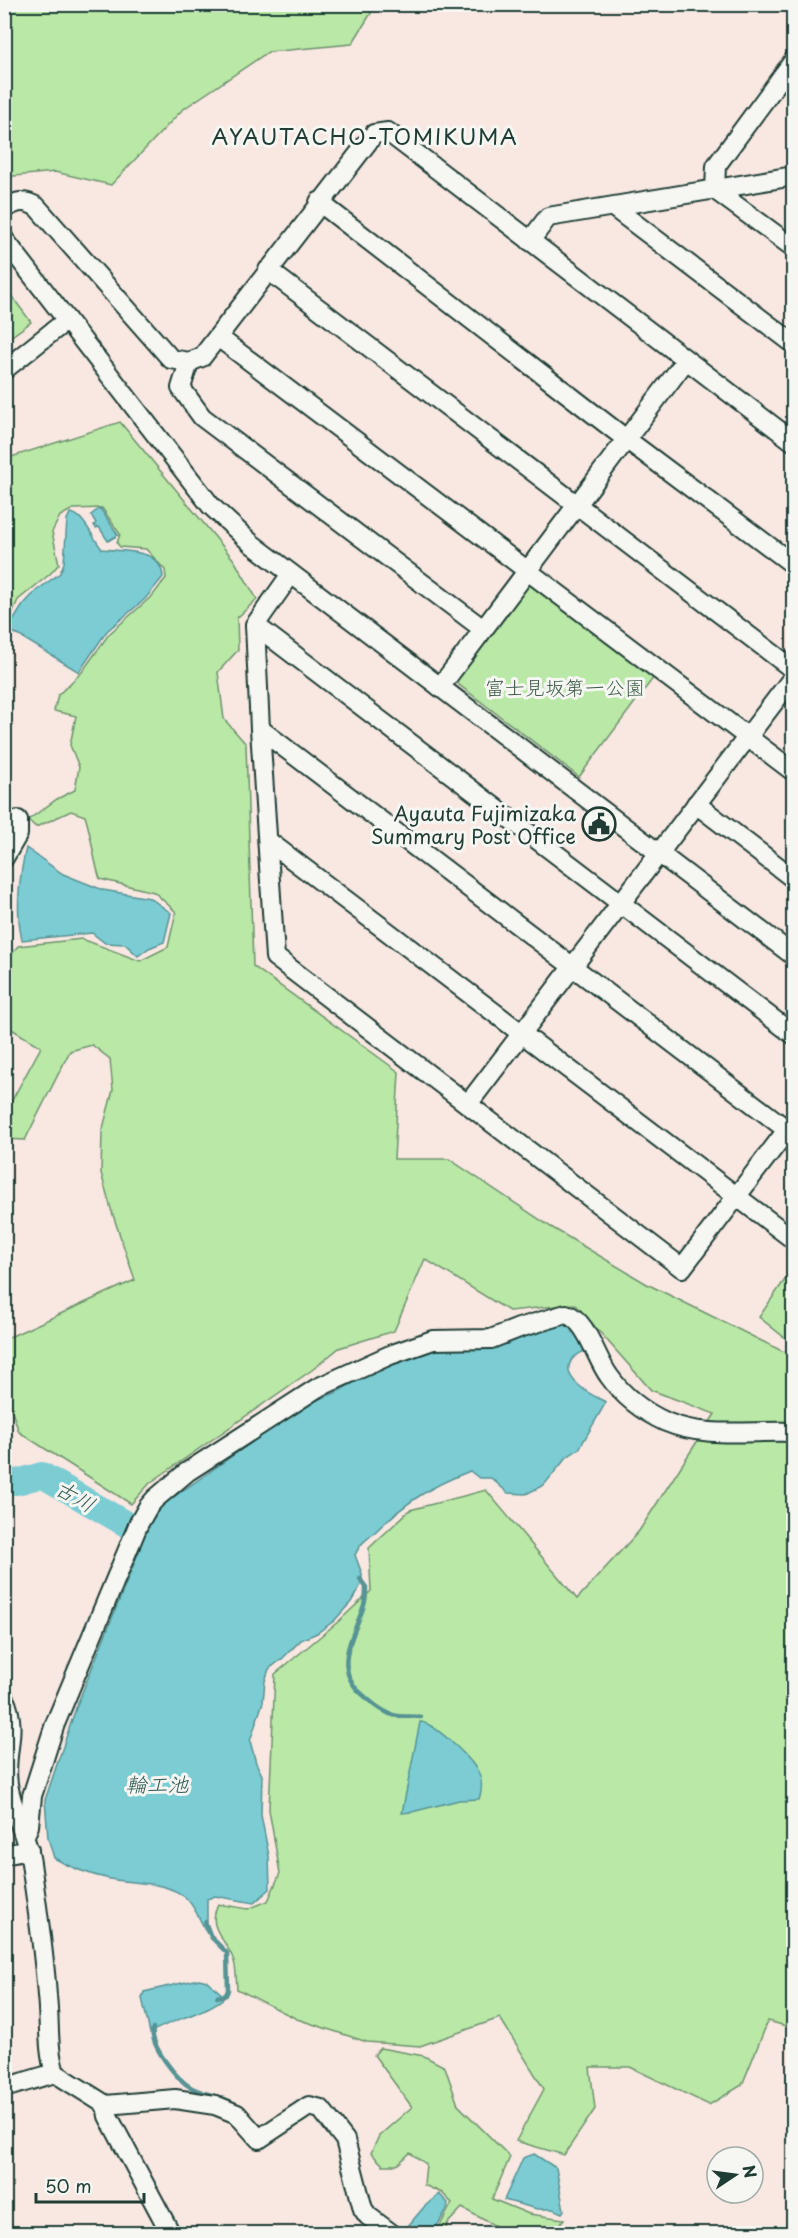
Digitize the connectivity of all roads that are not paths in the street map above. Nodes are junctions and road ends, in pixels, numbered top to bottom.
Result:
1 (794, 60) edge
2 (794, 176) edge
3 (715, 190) junction
4 (319, 202) junction
5 (613, 207) junction
6 (4, 209) edge
7 (4, 238) edge
8 (530, 241) junction
9 (794, 248) edge
10 (268, 270) junction
11 (67, 320) junction
12 (218, 336) junction
13 (794, 344) edge
14 (686, 360) junction
15 (189, 362) junction
16 (4, 370) edge
17 (626, 439) junction
18 (794, 442) edge
19 (576, 505) junction
20 (794, 565) edge
21 (527, 570) junction
22 (291, 574) junction
23 (255, 625) junction
24 (483, 629) junction
25 (794, 670) edge
26 (794, 676) edge
27 (440, 687) junction
28 (260, 729) junction
29 (747, 736) junction
30 (794, 772) edge
31 (696, 804) junction
32 (18, 820) dead end
33 (268, 841) junction
34 (659, 853) junction
35 (4, 858) edge
36 (794, 879) edge
37 (621, 903) junction
38 (794, 956) edge
39 (572, 967) junction
40 (522, 1034) junction
41 (794, 1035) edge
42 (468, 1104) junction
43 (791, 1129) edge
44 (736, 1197) junction
45 (794, 1240) edge
46 (794, 1432) edge
47 (4, 1698) edge
48 (27, 1843) junction
49 (4, 1855) edge
50 (55, 2073) junction
51 (4, 2088) edge
52 (106, 2105) junction
53 (171, 2234) edge
54 (392, 2234) edge

1 - 3 street
2 - 3 street
3 - 5 street
3 - 9 street
4 - 8 street
4 - 10 street
4 - 17 street
5 - 8 street
5 - 13 street
6 - 15 street
7 - 11 street
8 - 14 street
10 - 12 street
10 - 19 street
11 - 16 street
11 - 22 street
12 - 15 street
12 - 21 street
14 - 17 street
14 - 18 street
15 - 24 street
17 - 19 street
17 - 20 street
19 - 21 street
19 - 25 street
21 - 24 street
21 - 29 street
22 - 23 street
22 - 27 street
23 - 28 street
23 - 37 street
24 - 27 street
26 - 29 street
27 - 34 street
28 - 33 street
28 - 39 street
29 - 30 street
29 - 31 street
31 - 34 street
31 - 36 street
32 - 35 street
33 - 40 street
33 - 42 street
34 - 37 street
34 - 38 street
37 - 39 street
37 - 41 street
39 - 40 street
39 - 43 street
40 - 42 street
40 - 44 street
42 - 44 street
43 - 44 street
44 - 45 street
46 - 48 street
47 - 48 street
48 - 49 street
48 - 50 street
50 - 51 street
50 - 52 street
52 - 53 street
52 - 54 street

